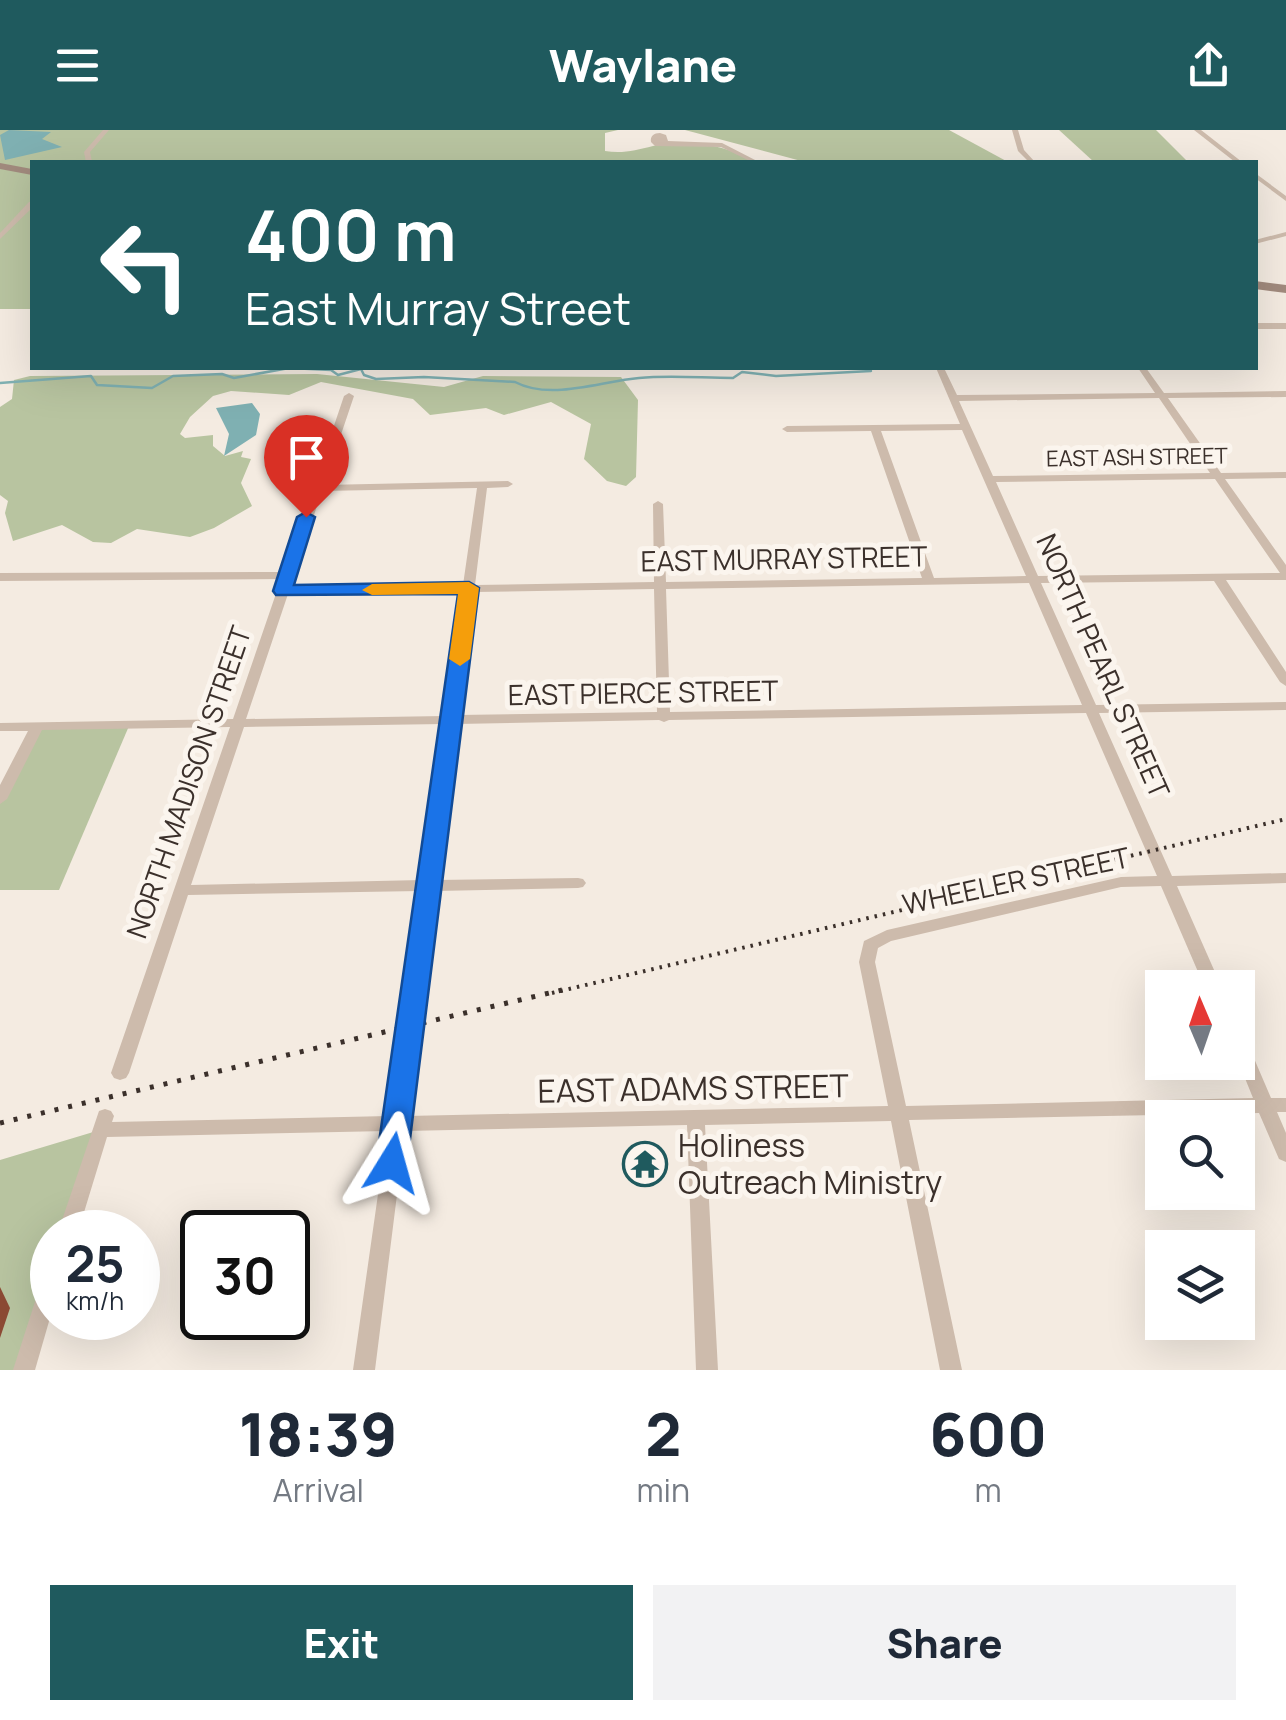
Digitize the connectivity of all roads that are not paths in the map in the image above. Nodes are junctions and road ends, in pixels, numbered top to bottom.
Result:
1 (106, 130) edge
2 (1014, 130) edge
3 (1197, 130) edge
4 (666, 143) dead end
5 (89, 160) edge
6 (752, 160) edge
7 (1030, 160) edge
8 (1236, 160) edge
9 (0, 166) edge
10 (30, 172) edge
11 (1258, 177) edge
12 (1286, 199) edge
13 (30, 206) edge
14 (1286, 234) edge
15 (0, 237) edge
16 (1258, 241) edge
17 (1258, 286) edge
18 (1286, 289) edge
19 (1258, 326) edge
20 (1286, 326) edge
21 (941, 370) edge
22 (1143, 370) edge
23 (1286, 394) edge
24 (349, 396) dead end
25 (1162, 396) junction
26 (954, 398) junction
27 (968, 427) junction
28 (787, 428) dead end
29 (875, 428) junction
30 (1286, 475) edge
31 (1219, 476) junction
32 (990, 480) junction
33 (508, 484) dead end
34 (482, 487) junction
35 (315, 488) junction
36 (658, 504) dead end
37 (1286, 574) edge
38 (288, 575) junction
39 (0, 577) edge
40 (1218, 577) junction
41 (1034, 580) junction
42 (929, 581) junction
43 (660, 587) junction
44 (469, 588) junction
45 (283, 591) junction
46 (1286, 682) edge
47 (1286, 706) edge
48 (1092, 710) junction
49 (664, 718) junction
50 (452, 722) junction
51 (37, 726) junction
52 (238, 726) junction
53 (0, 727) edge
54 (0, 799) edge
55 (1286, 878) edge
56 (1169, 881) junction
57 (578, 883) dead end
58 (429, 886) junction
59 (182, 890) junction
60 (1206, 970) edge
61 (120, 1073) dead end
62 (1254, 1080) edge
63 (1286, 1104) edge
64 (1264, 1105) junction
65 (901, 1114) junction
66 (696, 1120) junction
67 (397, 1126) junction
68 (1286, 1154) edge
69 (75, 1210) edge
70 (33, 1340) edge
71 (24, 1370) edge
72 (364, 1370) edge
73 (707, 1370) edge
74 (952, 1370) edge

1 - 5 street
2 - 7 street
3 - 8 street
4 - 6 street
9 - 10 main road
11 - 12 street
13 - 15 street
14 - 16 street
17 - 18 main road
19 - 20 street
21 - 26 street, NORTH PEARL STREET
22 - 25 street
23 - 25 street
24 - 35 street, NORTH MADISON STREET
25 - 26 street
25 - 31 street
26 - 27 street, NORTH PEARL STREET
27 - 29 street
27 - 32 street, NORTH PEARL STREET
28 - 29 street
29 - 42 street
30 - 31 street, EAST ASH STREET
31 - 32 street, EAST ASH STREET
31 - 37 street
32 - 41 street, NORTH PEARL STREET
33 - 34 street
34 - 35 street
34 - 44 street
35 - 38 street, NORTH MADISON STREET
36 - 43 street
37 - 40 street, EAST MURRAY STREET
38 - 39 street
38 - 45 street, NORTH MADISON STREET
40 - 41 street, EAST MURRAY STREET
40 - 46 street
41 - 42 street, EAST MURRAY STREET
41 - 48 street, NORTH PEARL STREET
42 - 43 street, EAST MURRAY STREET
43 - 44 street, EAST MURRAY STREET
43 - 49 street
44 - 45 street, EAST MURRAY STREET
44 - 50 street
45 - 52 street, NORTH MADISON STREET
47 - 48 street, EAST PIERCE STREET
48 - 49 street, EAST PIERCE STREET
48 - 56 street, NORTH PEARL STREET
49 - 50 street, EAST PIERCE STREET
50 - 52 street, EAST PIERCE STREET
50 - 58 street
51 - 52 street, EAST PIERCE STREET
51 - 53 street, EAST PIERCE STREET
51 - 54 street
52 - 59 street, NORTH MADISON STREET
55 - 56 street
56 - 60 street, NORTH PEARL STREET
56 - 65 street, WHEELER STREET
57 - 58 street
58 - 59 street
58 - 67 street
59 - 61 street, NORTH MADISON STREET
62 - 64 street
63 - 64 street, EAST ADAMS STREET
64 - 65 street, EAST ADAMS STREET
64 - 68 street
65 - 66 street, EAST ADAMS STREET
65 - 74 street
66 - 67 street, EAST ADAMS STREET
66 - 73 street
67 - 69 street, EAST ADAMS STREET
67 - 72 street
70 - 71 street

